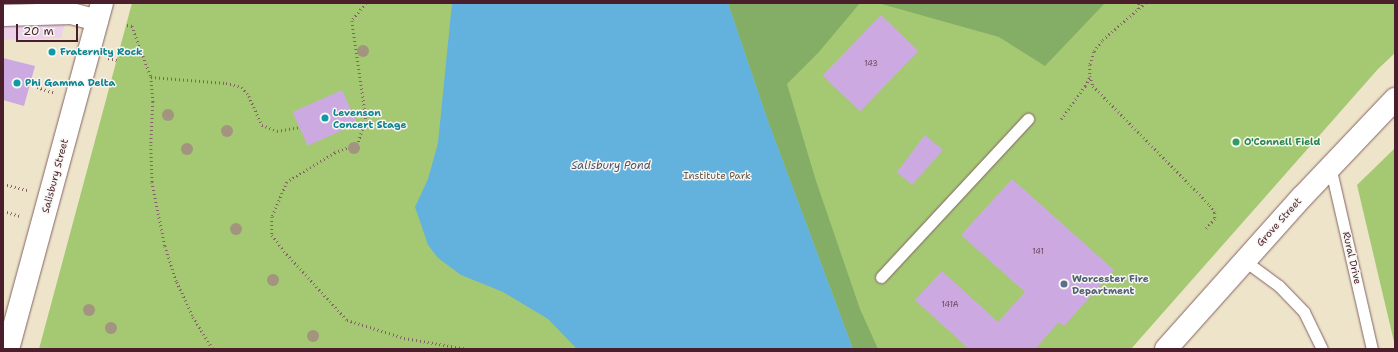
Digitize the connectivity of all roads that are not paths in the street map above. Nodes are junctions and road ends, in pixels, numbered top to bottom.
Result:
1 (100, 11) edge
2 (3, 16) edge
3 (1395, 99) edge
4 (1028, 119) dead end
5 (1330, 166) junction
6 (1245, 261) junction
7 (881, 278) dead end
8 (7, 344) edge
9 (1166, 349) edge
10 (1322, 349) edge
11 (1372, 349) edge

1 - 2 street
1 - 8 main road, Salisbury Street
3 - 5 main road, Grove Street
4 - 7 lane
5 - 6 main road, Grove Street
5 - 11 lane, Rural Drive
6 - 9 main road, Grove Street
6 - 10 lane

